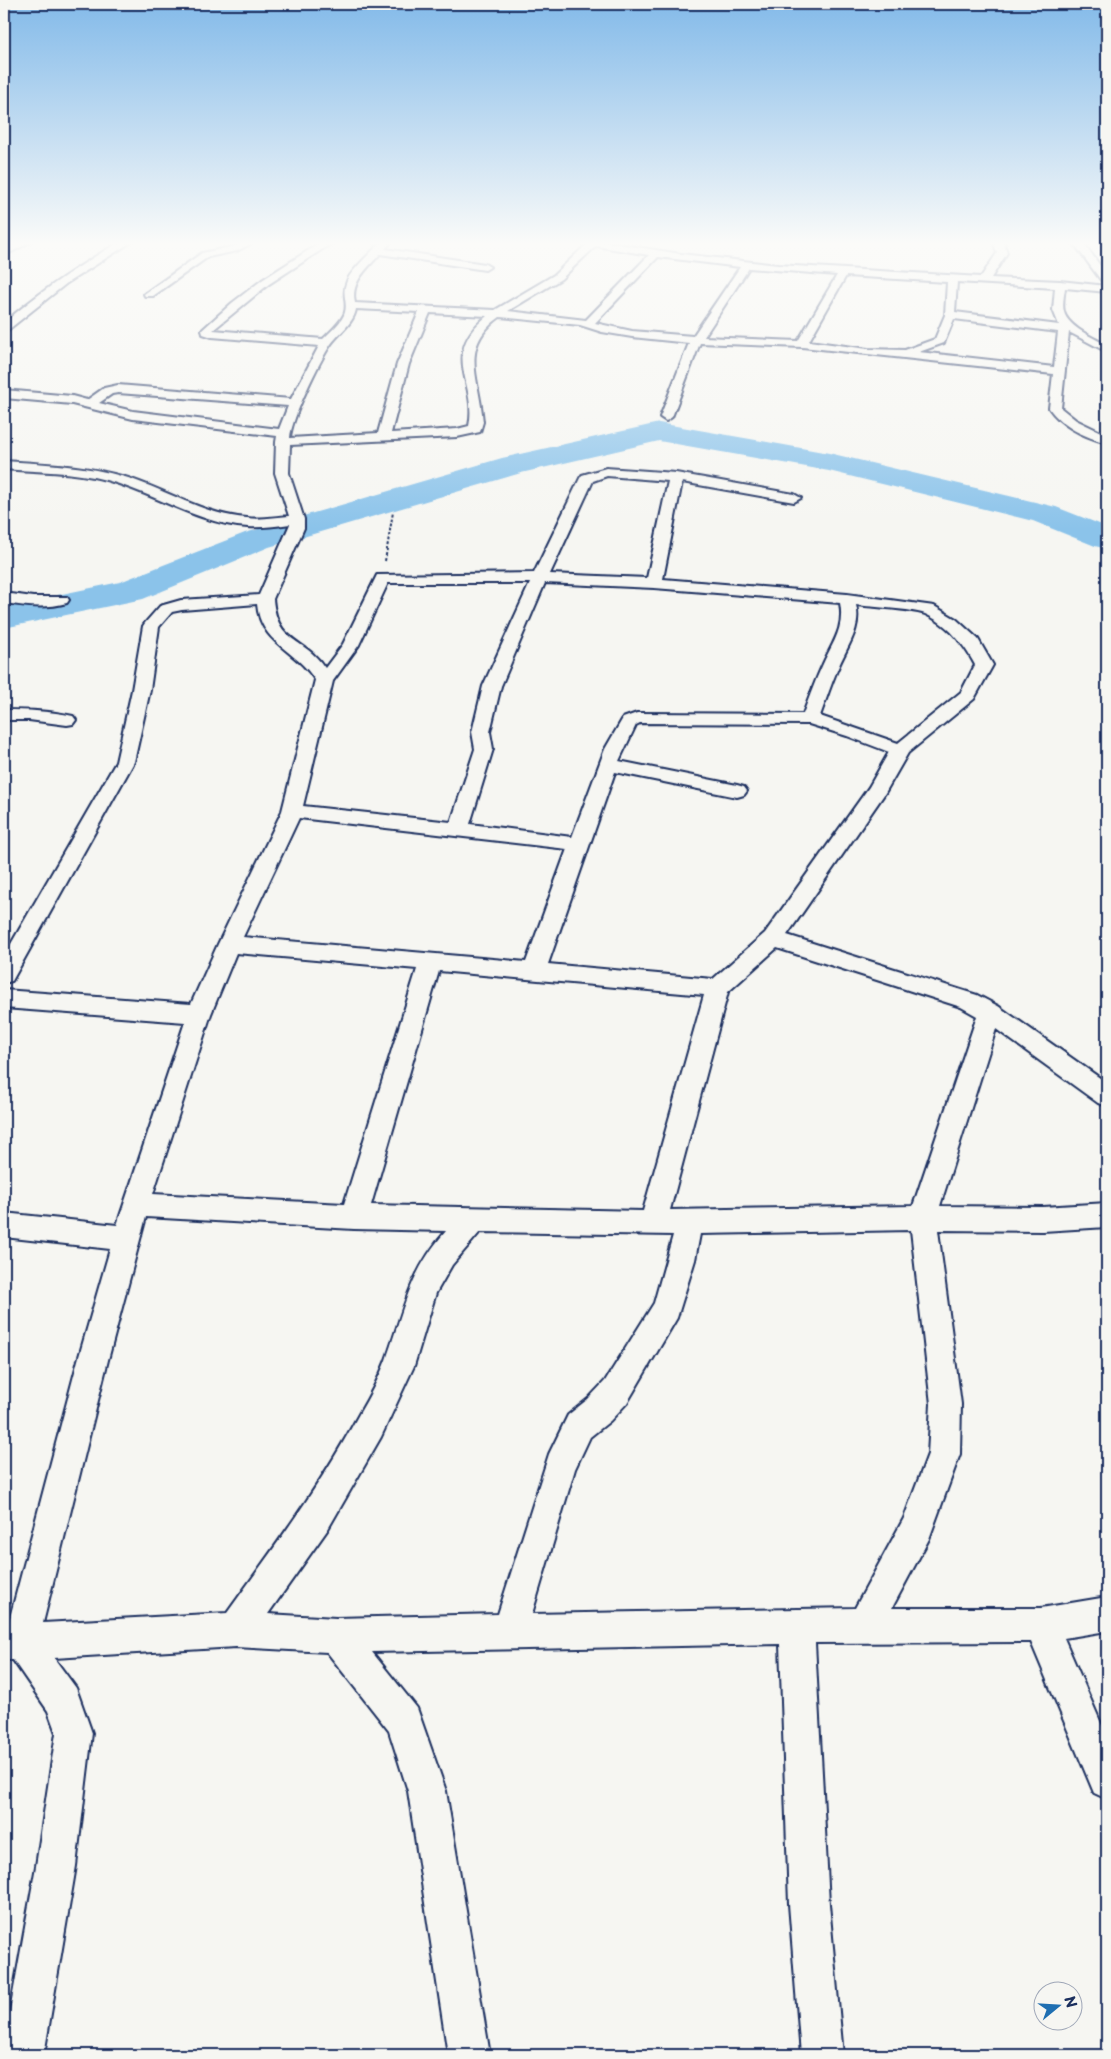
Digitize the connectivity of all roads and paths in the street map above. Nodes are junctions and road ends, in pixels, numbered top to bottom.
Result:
1 (251, 337) edge
2 (331, 337) edge
3 (414, 337) edge
4 (474, 337) edge
5 (665, 337) edge
6 (698, 337) edge
7 (806, 337) edge
8 (942, 337) edge
9 (1063, 337) edge
10 (1085, 337) edge
11 (696, 340) junction
12 (326, 343) junction
13 (802, 344) junction
14 (1107, 349) edge
15 (902, 353) junction
16 (1059, 371) junction
17 (4, 394) edge
18 (222, 397) junction
19 (294, 402) junction
20 (89, 404) junction
21 (666, 417) dead end
22 (193, 423) junction
23 (283, 438) junction
24 (383, 438) junction
25 (1107, 439) edge
26 (7, 471) edge
27 (676, 477) junction
28 (794, 498) dead end
29 (393, 512) dead end
30 (297, 519) junction
31 (382, 578) junction
32 (540, 578) junction
33 (654, 583) junction
34 (4, 598) edge
35 (265, 599) junction
36 (847, 599) junction
37 (61, 600) dead end
38 (324, 680) junction
39 (4, 715) edge
40 (810, 719) junction
41 (67, 720) dead end
42 (900, 750) junction
43 (609, 765) junction
44 (737, 791) dead end
45 (292, 811) junction
46 (460, 830) junction
47 (578, 844) junction
48 (774, 939) junction
49 (229, 944) junction
50 (430, 963) junction
51 (6, 966) edge
52 (534, 970) junction
53 (718, 988) junction
54 (4, 999) edge
55 (990, 1012) junction
56 (199, 1014) junction
57 (1107, 1096) edge
58 (136, 1206) junction
59 (1107, 1216) edge
60 (354, 1217) junction
61 (922, 1218) junction
62 (474, 1219) junction
63 (689, 1222) junction
64 (653, 1223) junction
65 (4, 1225) edge
66 (127, 1239) junction
67 (1107, 1614) edge
68 (865, 1625) junction
69 (1041, 1625) junction
70 (797, 1626) junction
71 (236, 1630) junction
72 (510, 1631) junction
73 (336, 1635) junction
74 (12, 1642) edge
75 (1107, 1780) edge
76 (23, 2055) edge
77 (469, 2055) edge
78 (822, 2055) edge

1 - 12 street
2 - 12 street
3 - 24 street
4 - 24 street
5 - 11 street
6 - 11 street
7 - 13 street
8 - 15 street
9 - 16 street
10 - 14 street
11 - 13 street
11 - 21 street
12 - 19 street
13 - 15 street
15 - 16 street
16 - 25 street
17 - 20 street
18 - 19 street
18 - 20 street
18 - 22 street
19 - 23 street
20 - 22 street
22 - 23 street
23 - 24 street
23 - 30 street
26 - 30 street
27 - 28 street
27 - 32 street
27 - 33 street
29 - 31 path
30 - 35 street
31 - 32 street
31 - 38 street
32 - 33 street
32 - 46 street
33 - 36 street
34 - 37 street
35 - 38 street
35 - 51 street
36 - 40 street
36 - 42 street
38 - 45 street
39 - 41 street
40 - 42 street
40 - 43 street
42 - 48 street
43 - 44 street
43 - 47 street
45 - 46 street
45 - 49 street
46 - 47 street
47 - 52 street
48 - 53 street
48 - 55 street
49 - 50 street
49 - 56 street
50 - 52 street
50 - 60 street
52 - 53 street
53 - 64 street
54 - 56 street
55 - 57 street
55 - 61 street
56 - 58 street
58 - 60 street
58 - 66 street
59 - 61 street
60 - 62 street
61 - 63 street
61 - 68 street
62 - 64 street
62 - 71 street
63 - 64 street
63 - 72 street
65 - 66 street
66 - 74 street
67 - 69 street
68 - 69 street
68 - 70 street
69 - 75 street
70 - 72 street
70 - 78 street
71 - 73 street
71 - 74 street
72 - 73 street
73 - 77 street
74 - 76 street

